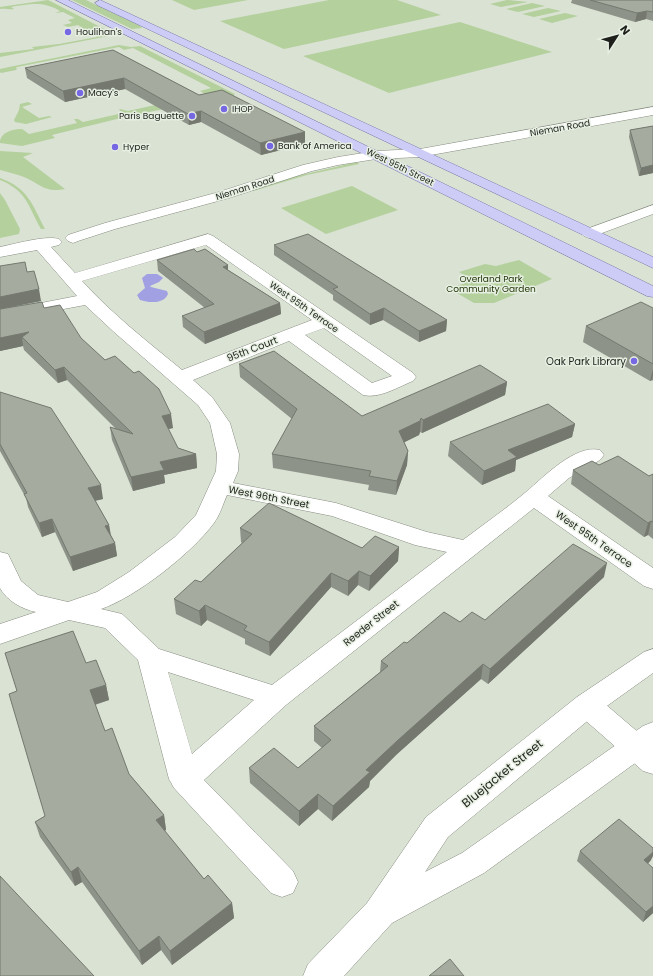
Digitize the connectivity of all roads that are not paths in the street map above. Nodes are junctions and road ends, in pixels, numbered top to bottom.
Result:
1 (61, 0) edge
2 (93, 0) edge
3 (653, 111) edge
4 (420, 153) junction
5 (376, 155) junction
6 (394, 163) junction
7 (653, 209) edge
8 (589, 233) junction
9 (73, 238) junction
10 (40, 244) junction
11 (0, 252) edge
12 (653, 263) edge
13 (71, 279) junction
14 (653, 292) edge
15 (89, 299) junction
16 (0, 316) edge
17 (325, 322) junction
18 (291, 334) junction
19 (180, 378) junction
20 (593, 455) dead end
21 (220, 487) junction
22 (534, 497) junction
23 (466, 549) junction
24 (0, 560) edge
25 (653, 580) edge
26 (68, 610) junction
27 (0, 634) edge
28 (150, 656) junction
29 (653, 659) edge
30 (276, 698) junction
31 (587, 705) junction
32 (647, 747) edge
33 (184, 779) junction
34 (282, 882) dead end
35 (378, 914) junction
36 (320, 976) edge

1 - 5 main road, West 95th Street
2 - 4 main road
3 - 4 street, Nieman Road
4 - 5 street, Nieman Road
4 - 6 street, Nieman Road
4 - 8 main road
5 - 6 main road, West 95th Street
5 - 9 street, Nieman Road
6 - 9 street, Nieman Road
6 - 14 main road, West 95th Street
7 - 8 street
8 - 12 main road
9 - 10 street, Nieman Road
10 - 11 street, Nieman Road
10 - 13 street, West 96th Street
13 - 15 street, West 96th Street
13 - 17 street, West 95th Terrace
15 - 16 street
15 - 19 street, West 96th Street
17 - 18 street, 95th Court
17 - 18 street, West 95th Terrace
18 - 19 street, 95th Court
19 - 21 street, West 96th Street
20 - 22 street
21 - 23 street, West 96th Street
21 - 26 street
22 - 23 street
22 - 25 street, West 95th Terrace
23 - 30 street, Reeder Street
24 - 26 street
26 - 27 street
26 - 28 street
28 - 30 street
28 - 33 street
29 - 31 street, Bluejacket Street
30 - 33 street, Reeder Street
31 - 32 street
31 - 35 street, Bluejacket Street
32 - 35 street, Bluejacket Street
33 - 34 street
35 - 36 street, Bluejacket Street

